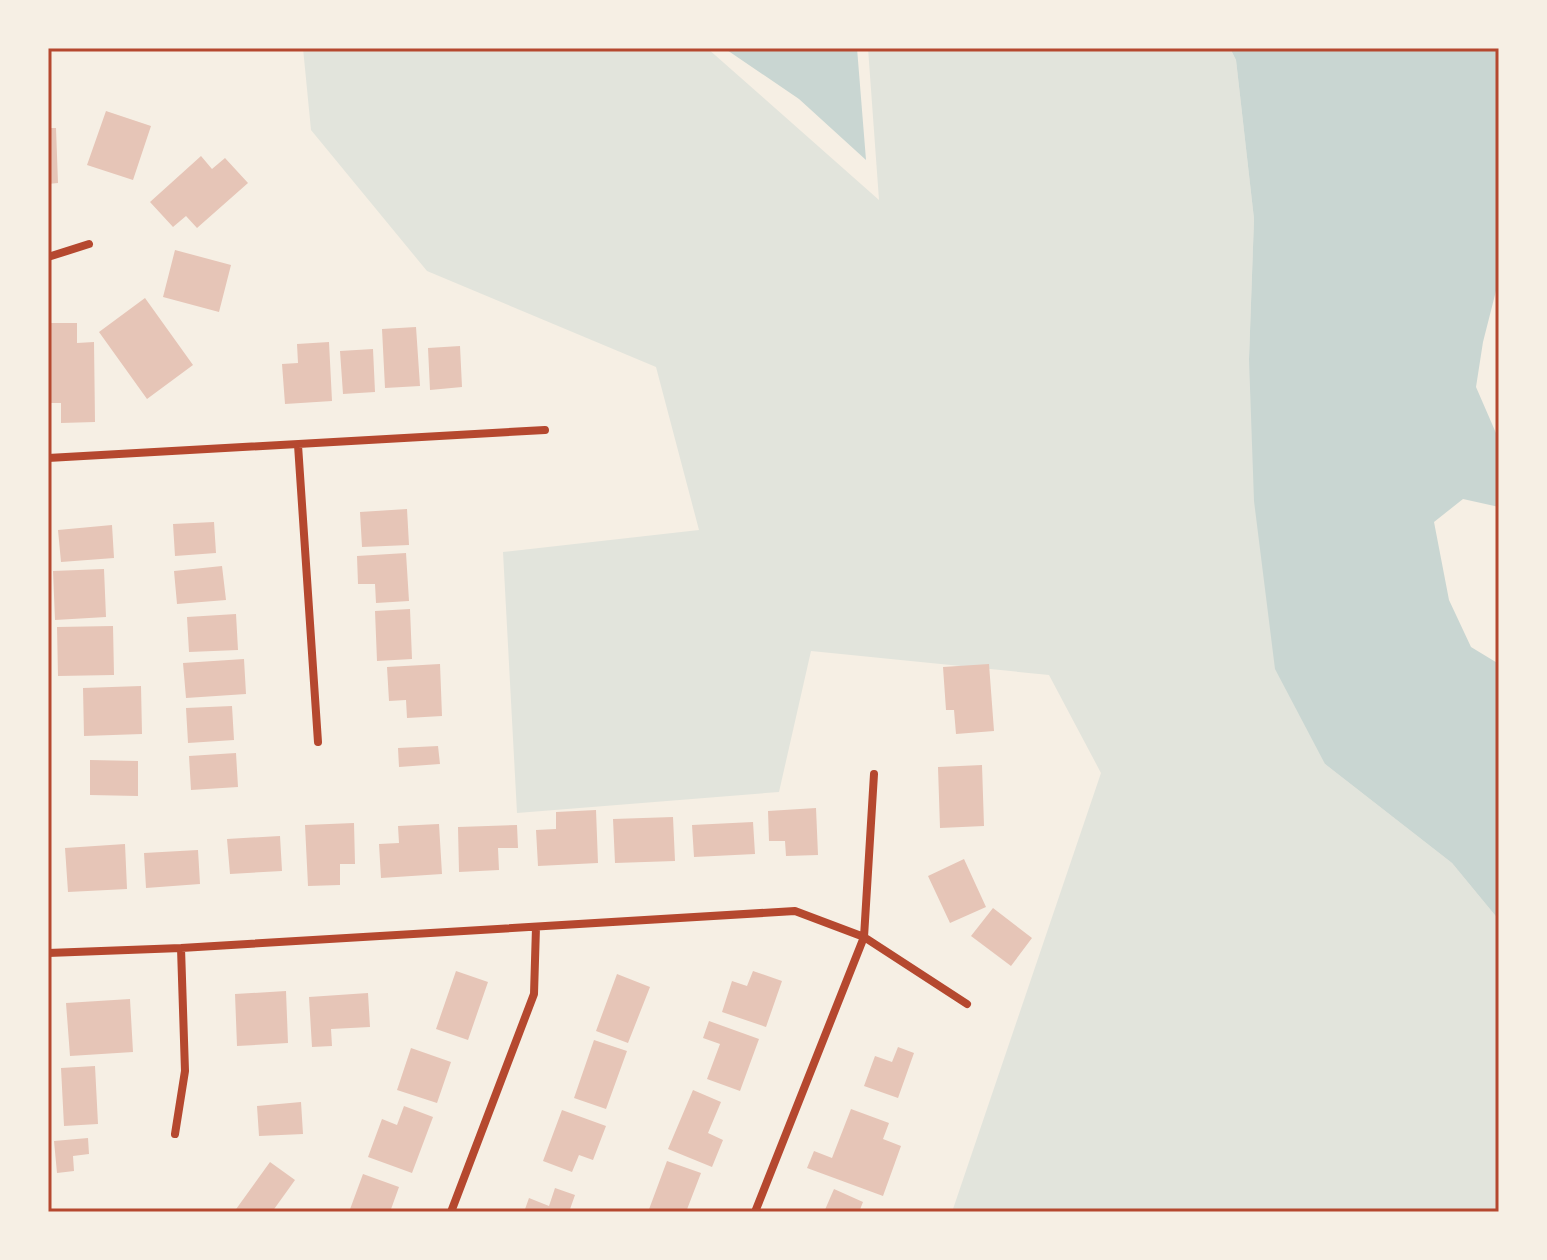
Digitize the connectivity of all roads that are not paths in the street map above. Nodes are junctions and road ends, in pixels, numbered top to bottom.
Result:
1 (89, 244) dead end
2 (48, 257) edge
3 (545, 430) dead end
4 (298, 445) junction
5 (48, 458) edge
6 (318, 742) dead end
7 (874, 774) dead end
8 (536, 927) junction
9 (864, 937) junction
10 (181, 948) junction
11 (48, 953) edge
12 (967, 1004) dead end
13 (175, 1134) dead end
14 (451, 1212) edge
15 (755, 1212) edge

1 - 2 street
3 - 4 street
4 - 5 street
4 - 6 street
7 - 9 street
8 - 9 street
8 - 10 street
8 - 14 street
9 - 12 street
9 - 15 street
10 - 11 street
10 - 13 street

